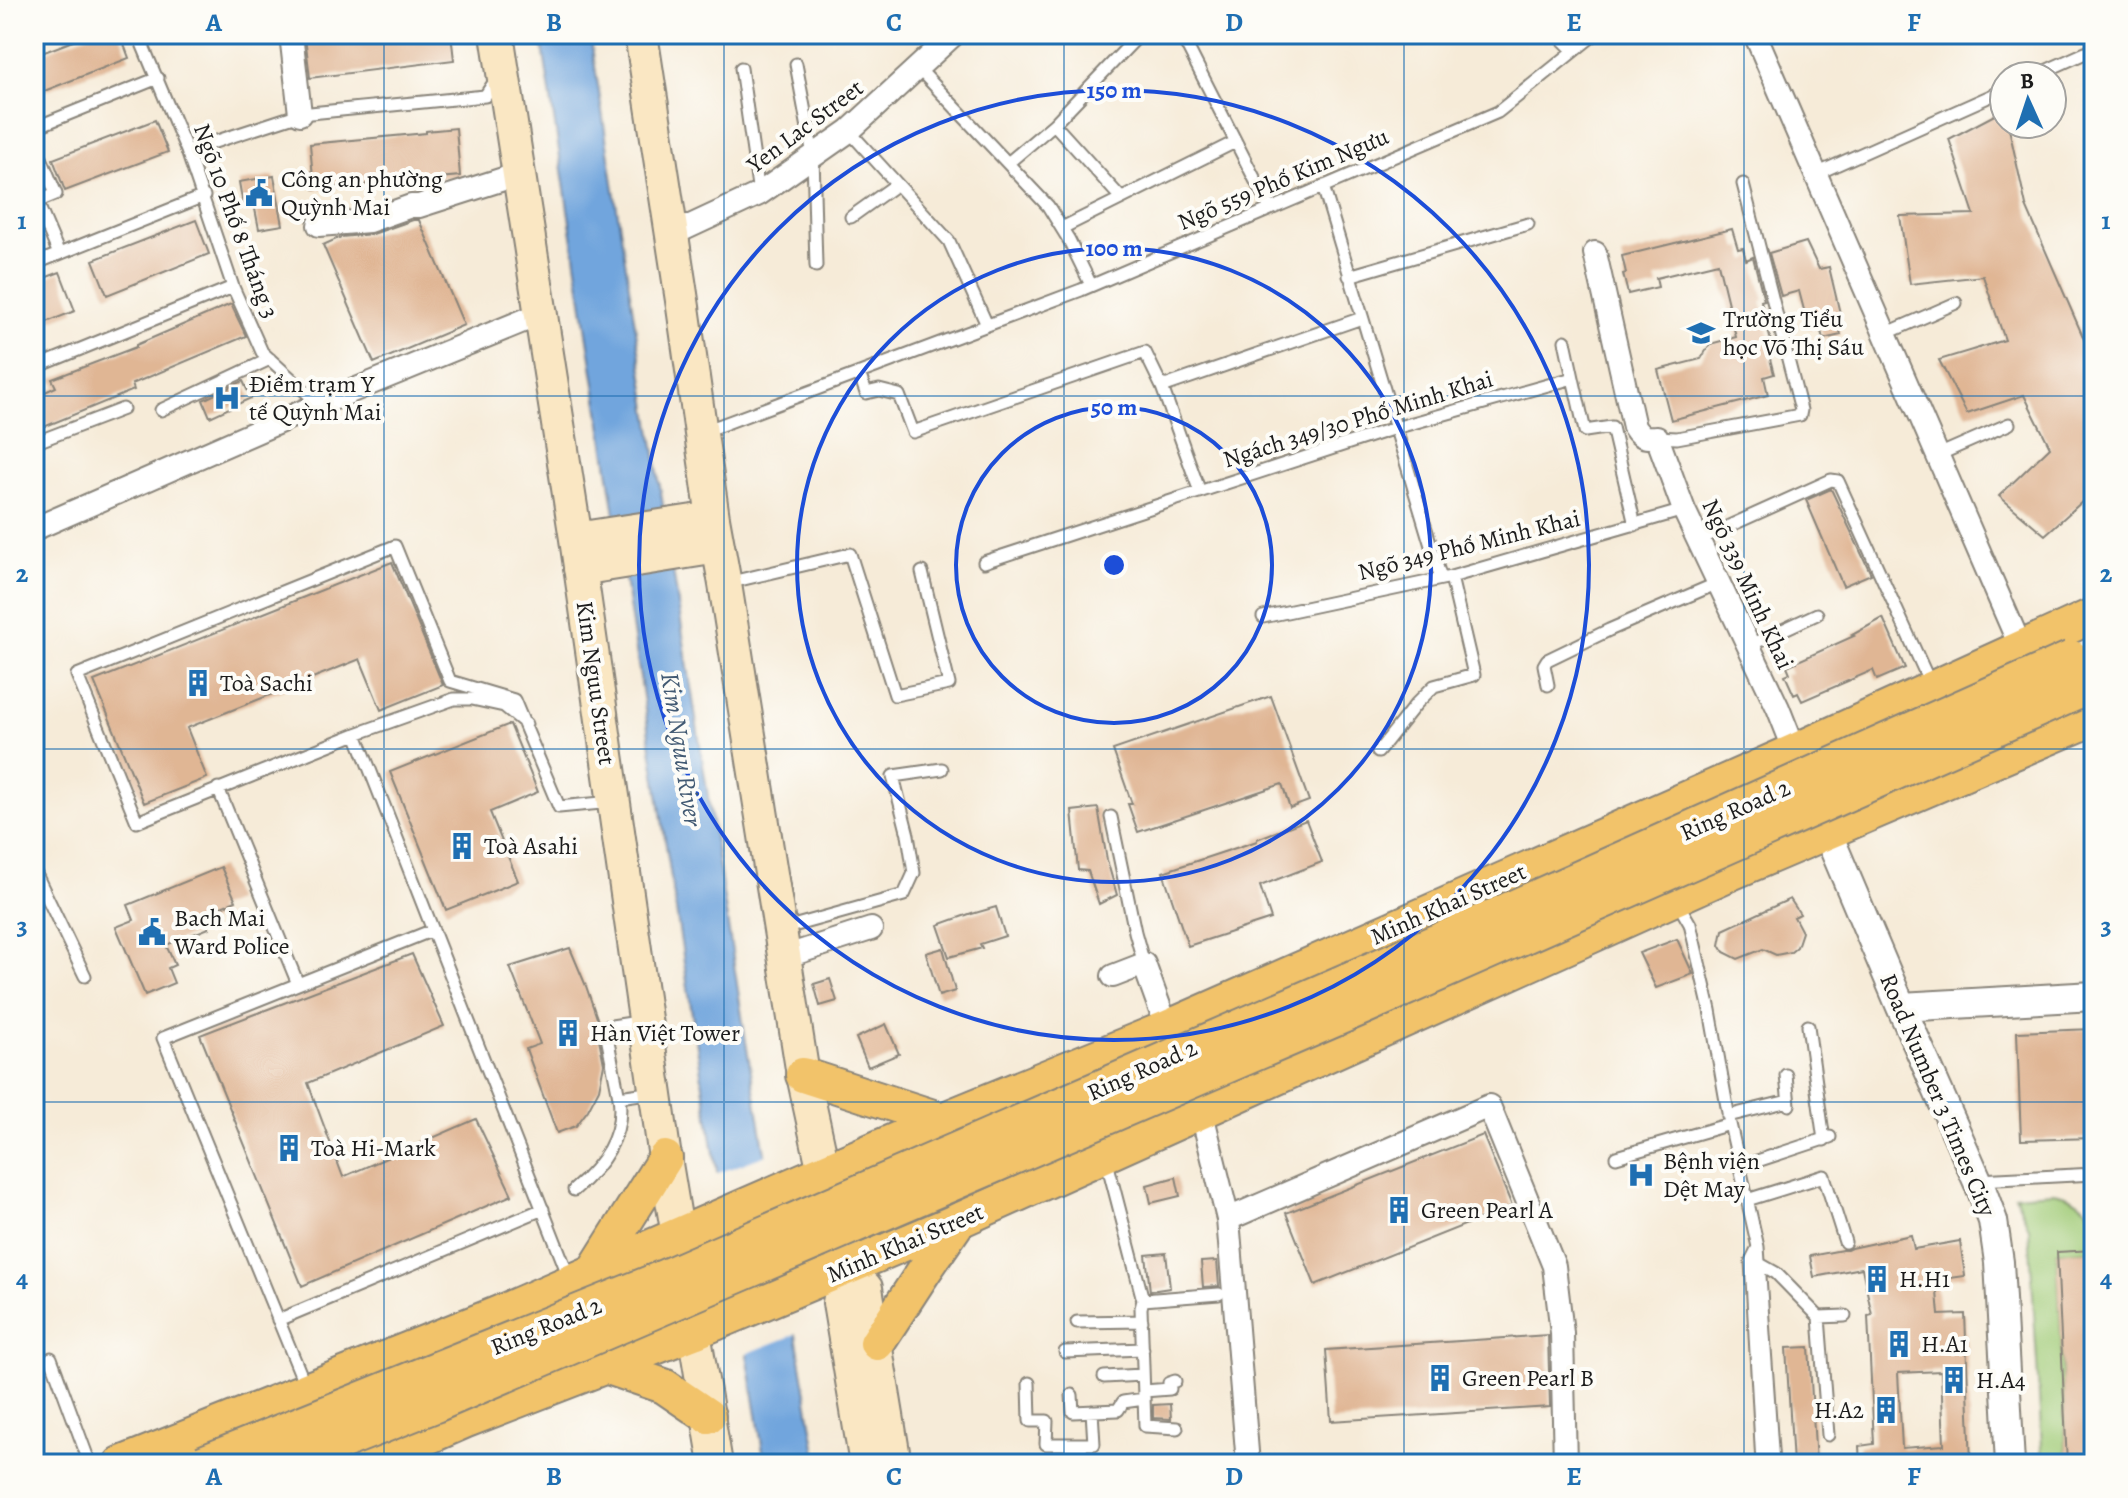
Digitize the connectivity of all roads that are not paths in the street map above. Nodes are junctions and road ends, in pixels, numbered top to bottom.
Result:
1 (138, 34) edge
2 (291, 34) edge
3 (497, 34) edge
4 (641, 34) edge
5 (954, 34) edge
6 (1140, 34) edge
7 (1181, 34) edge
8 (1557, 34) edge
9 (1595, 34) edge
10 (1755, 34) edge
11 (2094, 49) edge
12 (1574, 51) junction
13 (2068, 61) edge
14 (796, 64) dead end
15 (741, 68) dead end
16 (918, 68) junction
17 (502, 71) junction
18 (158, 78) junction
19 (1988, 97) edge
20 (300, 114) junction
21 (1054, 124) junction
22 (34, 128) edge
23 (849, 131) junction
24 (34, 141) edge
25 (1235, 142) junction
26 (187, 151) junction
27 (813, 155) junction
28 (1008, 163) junction
29 (519, 174) junction
30 (1816, 174) junction
31 (897, 184) junction
32 (1743, 184) dead end
33 (1323, 186) junction
34 (759, 194) junction
35 (204, 196) junction
36 (1121, 198) junction
37 (36, 202) edge
38 (1270, 209) junction
39 (851, 217) dead end
40 (1528, 224) dead end
41 (319, 225) dead end
42 (1062, 228) junction
43 (671, 235) junction
44 (1595, 253) dead end
45 (59, 254) junction
46 (34, 264) edge
47 (816, 266) dead end
48 (1349, 276) junction
49 (1091, 285) junction
50 (233, 287) junction
51 (1956, 303) dead end
52 (540, 314) junction
53 (1362, 318) junction
54 (987, 325) junction
55 (1885, 334) junction
56 (1565, 341) dead end
57 (270, 359) junction
58 (34, 368) edge
59 (859, 373) junction
60 (1573, 378) junction
61 (1162, 387) junction
62 (320, 404) junction
63 (123, 409) dead end
64 (161, 410) dead end
65 (2009, 424) dead end
66 (1395, 428) junction
67 (700, 432) junction
68 (1657, 437) junction
69 (34, 443) edge
70 (1938, 455) junction
71 (1200, 492) junction
72 (1684, 510) junction
73 (1635, 525) junction
74 (34, 529) edge
75 (700, 535) junction
76 (1698, 540) junction
77 (593, 551) junction
78 (984, 562) dead end
79 (922, 572) dead end
80 (1446, 578) junction
81 (1718, 583) junction
82 (725, 584) junction
83 (1817, 614) dead end
84 (2094, 615) edge
85 (1263, 617) dead end
86 (1748, 646) junction
87 (2021, 648) junction
88 (450, 681) junction
89 (1548, 685) dead end
90 (2083, 689) edge
91 (1918, 695) junction
92 (456, 699) junction
93 (526, 724) junction
94 (356, 734) junction
95 (1795, 751) junction
96 (1378, 752) dead end
97 (942, 769) dead end
98 (1942, 783) junction
99 (218, 788) junction
100 (613, 802) junction
101 (1111, 817) dead end
102 (1827, 832) junction
103 (34, 870) edge
104 (1675, 898) junction
105 (871, 929) dead end
106 (433, 930) junction
107 (782, 944) junction
108 (1144, 964) junction
109 (85, 976) dead end
110 (1113, 976) dead end
111 (298, 984) junction
112 (2094, 996) edge
113 (1901, 1007) junction
114 (645, 1021) junction
115 (1808, 1026) dead end
116 (1167, 1028) junction
117 (803, 1075) junction
118 (1786, 1075) dead end
119 (655, 1092) junction
120 (619, 1097) junction
121 (1201, 1110) junction
122 (942, 1120) junction
123 (1729, 1120) junction
124 (1105, 1154) junction
125 (1616, 1157) dead end
126 (665, 1158) junction
127 (1739, 1167) junction
128 (2094, 1174) edge
129 (811, 1177) junction
130 (1977, 1180) junction
131 (574, 1190) dead end
132 (1747, 1200) junction
133 (543, 1209) junction
134 (1228, 1219) junction
135 (960, 1220) junction
136 (691, 1229) junction
137 (1845, 1242) dead end
138 (1758, 1247) junction
139 (1760, 1264) junction
140 (846, 1268) junction
141 (582, 1276) junction
142 (1219, 1294) dead end
143 (1143, 1300) junction
144 (1845, 1316) dead end
145 (1819, 1317) junction
146 (278, 1320) junction
147 (1142, 1321) junction
148 (1077, 1322) dead end
149 (708, 1327) junction
150 (877, 1343) junction
151 (1143, 1349) junction
152 (1065, 1352) dead end
153 (51, 1358) dead end
154 (605, 1366) junction
155 (1143, 1375) junction
156 (1104, 1377) dead end
157 (1175, 1381) dead end
158 (1029, 1383) dead end
159 (307, 1390) junction
160 (1072, 1395) dead end
161 (1144, 1395) junction
162 (1092, 1411) junction
163 (708, 1416) junction
164 (1177, 1428) dead end
165 (1828, 1435) dead end
166 (125, 1463) edge
167 (90, 1464) edge
168 (203, 1464) edge
169 (283, 1464) edge
170 (368, 1464) edge
171 (716, 1464) edge
172 (866, 1464) edge
173 (895, 1464) edge
174 (1248, 1464) edge
175 (1565, 1464) edge
176 (1762, 1464) edge
177 (1773, 1464) edge
178 (2010, 1464) edge

1 - 18 lane, Ngõ 10 Phố 8 Tháng 3
2 - 20 street
3 - 17 main road, Kim Nguu Street
4 - 43 main road
5 - 16 street, Yen Lac Street
6 - 21 lane
7 - 25 lane
8 - 12 lane
9 - 12 lane, Ngõ 559 Phố Kim Ngưu
10 - 30 street
11 - 13 lane
12 - 33 lane, Ngõ 559 Phố Kim Ngưu
14 - 27 lane
15 - 34 lane
16 - 23 street, Yen Lac Street
16 - 28 lane
17 - 20 lane
17 - 29 main road, Kim Nguu Street
18 - 22 lane
18 - 26 lane, Ngõ 10 Phố 8 Tháng 3
19 - 30 lane
20 - 26 lane
21 - 28 lane
21 - 36 lane
23 - 27 street, Yen Lac Street
23 - 31 lane
24 - 37 lane
25 - 36 lane
25 - 38 lane
26 - 35 lane, Ngõ 10 Phố 8 Tháng 3
27 - 34 street, Yen Lac Street
27 - 47 lane
28 - 42 lane
29 - 41 street
29 - 52 main road, Kim Nguu Street
30 - 55 street
31 - 39 lane
31 - 54 lane
32 - 68 lane
33 - 38 lane, Ngõ 559 Phố Kim Ngưu
33 - 48 lane
34 - 43 street, Yen Lac Street
35 - 45 lane
35 - 50 lane, Ngõ 10 Phố 8 Tháng 3
36 - 42 lane
37 - 45 lane
38 - 49 lane, Ngõ 559 Phố Kim Ngưu
40 - 48 lane
42 - 49 lane
43 - 67 main road
44 - 68 street
45 - 46 lane
48 - 53 lane
49 - 54 lane, Ngõ 559 Phố Kim Ngưu
50 - 57 lane, Ngõ 10 Phố 8 Tháng 3
50 - 58 lane
51 - 55 lane
52 - 62 street
52 - 77 main road, Kim Nguu Street
53 - 61 lane
53 - 66 lane
54 - 59 lane, Ngõ 559 Phố Kim Ngưu
55 - 70 street
56 - 60 lane
57 - 62 lane, Ngõ 10 Phố 8 Tháng 3
57 - 64 lane
59 - 61 lane
59 - 67 lane, Ngõ 559 Phố Kim Ngưu
60 - 66 lane, Ngách 349/30 Phố Minh Khai
60 - 73 lane
61 - 71 lane
62 - 74 street
63 - 69 lane
65 - 70 lane
66 - 71 lane, Ngách 349/30 Phố Minh Khai
66 - 80 lane
67 - 75 main road
68 - 72 street, Ngõ 339 Minh Khai
70 - 87 street
71 - 78 lane, Ngách 349/30 Phố Minh Khai
72 - 73 lane, Ngõ 349 Phố Minh Khai
72 - 76 street, Ngõ 339 Minh Khai
73 - 80 lane, Ngõ 349 Phố Minh Khai
75 - 77 main road
75 - 82 main road
76 - 81 street, Ngõ 339 Minh Khai
76 - 91 lane
77 - 100 main road, Kim Nguu Street
79 - 82 lane
80 - 85 lane, Ngõ 349 Phố Minh Khai
80 - 96 lane
81 - 86 street, Ngõ 339 Minh Khai
81 - 89 lane
82 - 107 main road
83 - 86 lane
84 - 87 main road, Minh Khai Street
86 - 95 street, Ngõ 339 Minh Khai
87 - 91 main road, Minh Khai Street
88 - 92 lane
88 - 93 lane
88 - 99 lane
90 - 98 main road, Minh Khai Street
90 - 168 highway, Ring Road 2, bridge
90 - 169 highway, Ring Road 2, bridge
91 - 95 main road, Minh Khai Street
91 - 98 main road
92 - 93 lane
92 - 94 lane
93 - 100 lane
94 - 99 lane
94 - 106 lane
95 - 102 main road
95 - 116 main road, Minh Khai Street
97 - 107 lane
98 - 102 main road, Minh Khai Street
99 - 111 lane
100 - 114 main road, Kim Nguu Street
101 - 108 lane
102 - 104 main road, Minh Khai Street
102 - 113 street, Road Number 3 Times City
103 - 109 lane
104 - 121 main road, Minh Khai Street
104 - 123 lane
105 - 107 street
106 - 111 lane
106 - 133 lane
107 - 117 main road
108 - 110 street
108 - 116 street
111 - 146 lane
112 - 113 street
113 - 130 street, Road Number 3 Times City
114 - 119 main road, Kim Nguu Street
114 - 120 lane
115 - 127 lane
116 - 122 main road, Minh Khai Street
117 - 122 main road
117 - 129 main road
118 - 123 lane
119 - 120 lane
119 - 126 main road, Kim Nguu Street
120 - 131 lane
121 - 124 main road, Minh Khai Street
121 - 134 street
122 - 129 main road, Minh Khai Street
123 - 125 lane
123 - 127 lane
124 - 135 main road, Minh Khai Street
124 - 143 lane
126 - 136 main road, Kim Nguu Street
126 - 141 main road
127 - 132 lane
128 - 130 lane
129 - 136 main road, Minh Khai Street
129 - 140 main road
130 - 178 street, Road Number 3 Times City
132 - 137 lane
132 - 138 lane
133 - 141 lane
133 - 146 lane
134 - 174 street
134 - 175 street
135 - 140 main road, Minh Khai Street
135 - 150 main road
136 - 141 main road
136 - 149 main road, Kim Nguu Street
138 - 139 lane
138 - 176 lane
139 - 145 lane
139 - 177 lane
140 - 149 main road, Minh Khai Street
140 - 150 main road
140 - 172 main road
141 - 159 main road
142 - 143 lane
143 - 147 lane
144 - 145 lane
145 - 165 lane
146 - 159 lane
147 - 148 lane
147 - 151 lane
149 - 154 main road
149 - 163 main road, Kim Nguu Street
150 - 173 main road
151 - 152 lane
151 - 155 lane
153 - 167 lane
154 - 163 main road
154 - 170 main road
155 - 156 lane
155 - 161 lane
157 - 161 lane
158 - 162 lane
159 - 166 main road
160 - 162 lane
161 - 162 lane
161 - 164 lane
163 - 171 main road, Kim Nguu Street

